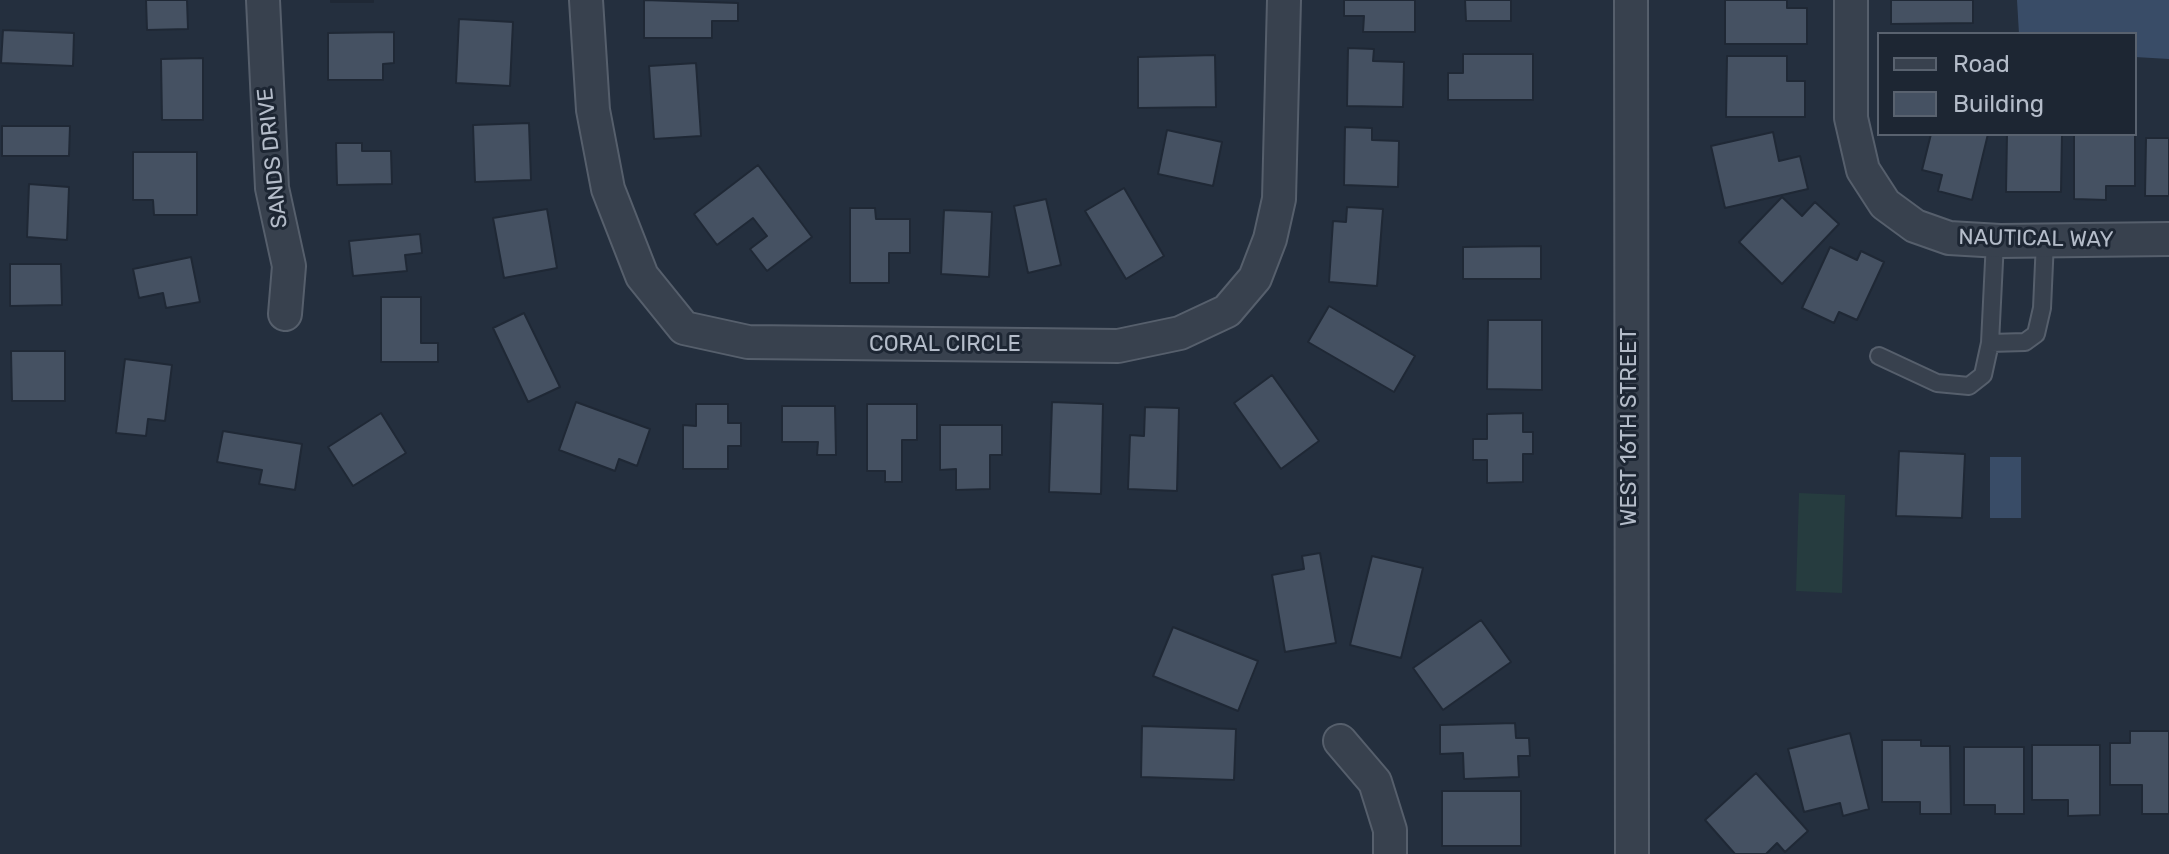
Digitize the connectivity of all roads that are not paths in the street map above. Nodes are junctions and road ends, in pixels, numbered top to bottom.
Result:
1 (263, 0) edge
2 (586, 0) edge
3 (1284, 0) edge
4 (1631, 0) edge
5 (1851, 0) edge
6 (2169, 239) edge
7 (1995, 241) junction
8 (2045, 241) junction
9 (285, 314) dead end
10 (1990, 343) junction
11 (1879, 356) dead end
12 (1340, 741) dead end
13 (1390, 854) edge
14 (1632, 854) edge

1 - 9 street, SANDS DRIVE
2 - 3 street, CORAL CIRCLE
4 - 14 street, WEST 16TH STREET
5 - 7 street, NAUTICAL WAY
6 - 8 street, NAUTICAL WAY
7 - 8 street, NAUTICAL WAY
7 - 10 lane
8 - 10 lane
10 - 11 lane
12 - 13 street

